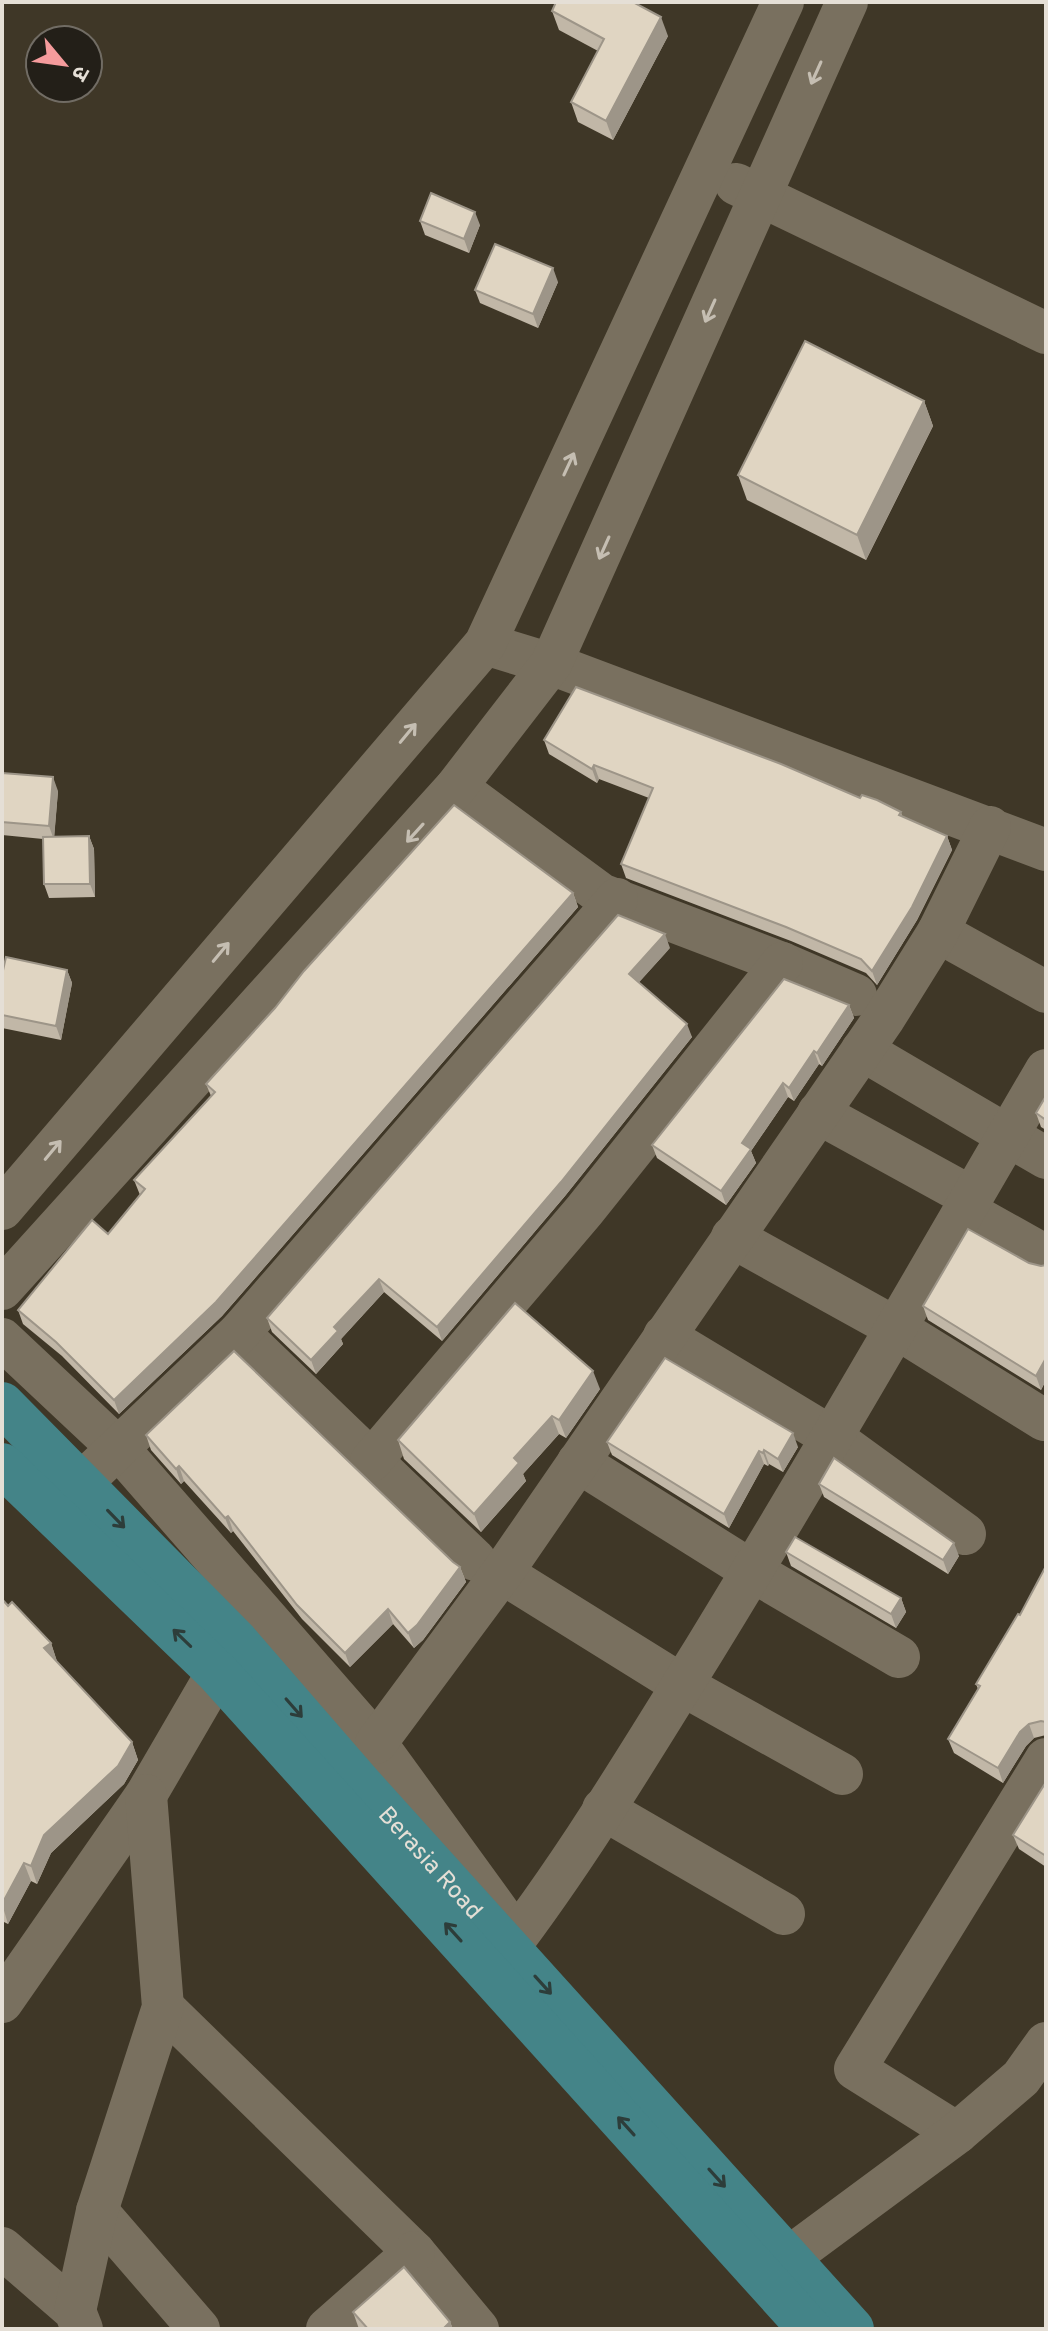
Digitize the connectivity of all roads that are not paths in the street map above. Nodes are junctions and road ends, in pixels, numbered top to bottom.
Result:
1 (783, 2) edge
2 (847, 2) edge
3 (707, 170) junction
4 (761, 197) junction
5 (1046, 333) edge
6 (485, 644) junction
7 (551, 664) junction
8 (456, 787) junction
9 (990, 827) junction
10 (1046, 850) edge
11 (617, 899) junction
12 (938, 932) junction
13 (782, 963) junction
14 (1046, 992) edge
15 (856, 995) dead end
16 (862, 1050) junction
17 (1046, 1070) edge
18 (818, 1113) junction
19 (1008, 1135) junction
20 (1046, 1158) edge
21 (967, 1204) junction
22 (2, 1209) edge
23 (732, 1237) junction
24 (1046, 1256) edge
25 (2, 1289) edge
26 (896, 1328) junction
27 (239, 1333) junction
28 (664, 1336) junction
29 (2, 1339) edge
30 (2, 1404) edge
31 (1044, 1420) dead end
32 (833, 1438) junction
33 (118, 1448) junction
34 (371, 1461) junction
35 (578, 1462) junction
36 (2, 1465) edge
37 (66, 1498) junction
38 (965, 1534) dead end
39 (489, 1566) junction
40 (752, 1571) junction
41 (226, 1657) junction
42 (899, 1657) dead end
43 (682, 1685) junction
44 (376, 1743) junction
45 (1046, 1759) edge
46 (842, 1774) dead end
47 (146, 1795) junction
48 (603, 1809) junction
49 (784, 1914) dead end
50 (505, 1953) junction
51 (2, 2002) edge
52 (163, 2007) junction
53 (1046, 2043) edge
54 (1034, 2086) edge
55 (957, 2133) junction
56 (97, 2211) junction
57 (2, 2248) edge
58 (414, 2252) junction
59 (774, 2267) junction
60 (79, 2320) edge
61 (199, 2329) edge
62 (327, 2329) edge
63 (478, 2329) edge
64 (810, 2329) edge
65 (852, 2329) edge

1 - 3 street
2 -> 4 street
3 - 4 street
6 -> 3 street
4 - 5 street
4 -> 7 street
6 - 7 street
22 -> 6 street
7 - 8 street
7 - 9 street
8 - 11 street
8 -> 25 street
9 - 10 street
9 - 12 street
11 - 13 street
11 - 27 street
12 - 14 street
12 - 16 street
13 - 15 street
13 - 34 street
16 - 18 street
16 - 19 street
17 - 19 street
18 - 21 street
18 - 23 street
19 - 20 street
19 - 21 street
21 - 24 street
21 - 26 street
23 - 26 street
23 - 28 street
26 - 31 street
26 - 32 street
27 - 33 street
27 - 34 street
28 - 32 street
28 - 35 street
29 - 33 street
30 - 37 main road, Berasia Road
32 - 38 street
32 - 40 street
33 - 37 street
33 - 44 street
34 - 39 street
35 - 39 street
35 - 40 street
36 - 37 main road, Berasia Road
37 - 41 main road, Berasia Road
39 - 43 street
39 - 44 street
40 - 42 street
40 - 43 street
41 - 47 street
41 - 50 main road, Berasia Road
43 - 46 street
43 - 48 street
44 - 50 street
45 - 55 street
47 - 51 street
47 - 52 street
48 - 49 street
48 - 50 street
50 - 59 main road, Berasia Road
52 - 56 street
52 - 58 street
53 - 54 street
54 - 55 street
55 - 59 street
56 - 60 street
56 - 61 street
57 - 60 street
58 - 62 street
58 - 63 street
59 - 64 main road, Berasia Road
59 - 65 main road, Berasia Road

